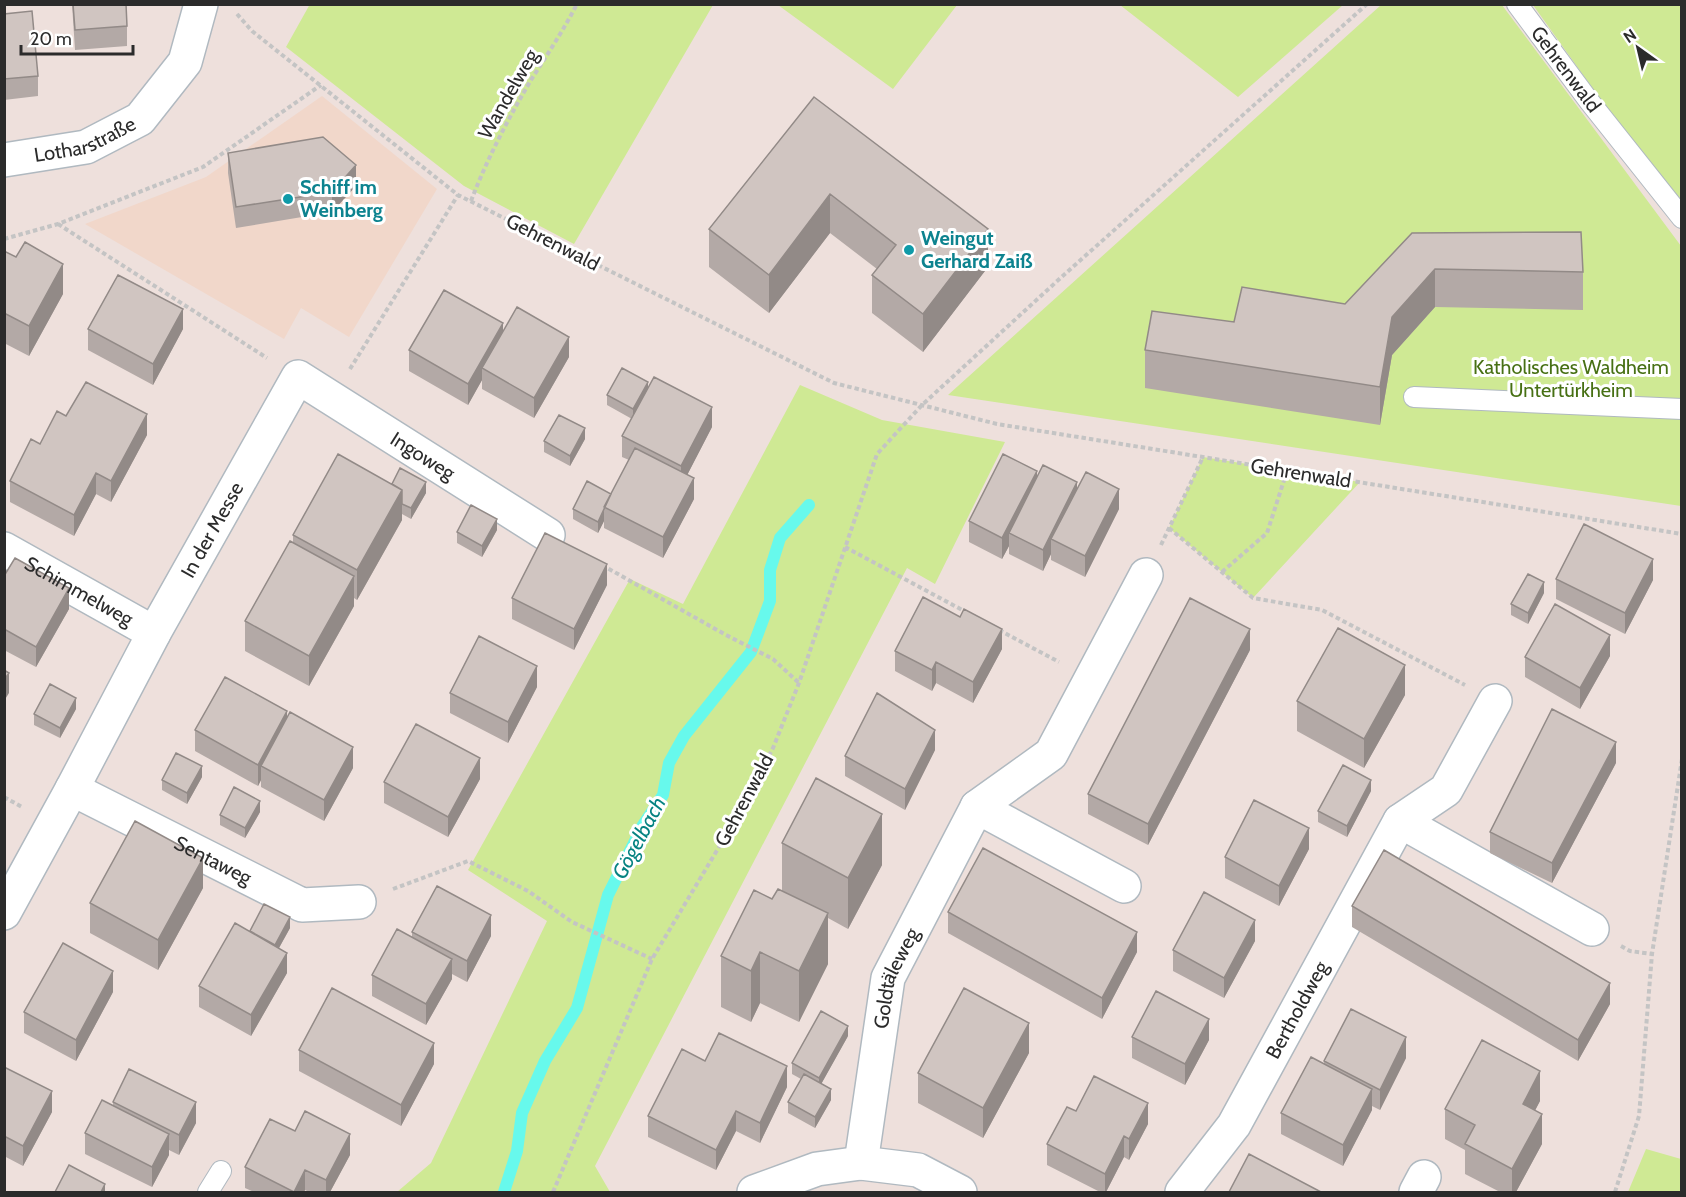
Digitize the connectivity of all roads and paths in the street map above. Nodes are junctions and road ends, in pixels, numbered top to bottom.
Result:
1 (201, 4) edge
2 (577, 4) edge
3 (1367, 4) edge
4 (1517, 4) edge
5 (236, 13) dead end
6 (321, 85) junction
7 (4, 160) edge
8 (458, 195) junction
9 (471, 201) junction
10 (1682, 218) edge
11 (58, 224) junction
12 (4, 239) edge
13 (347, 372) dead end
14 (298, 377) junction
15 (1414, 397) dead end
16 (922, 405) junction
17 (1682, 409) edge
18 (1203, 457) junction
19 (1287, 471) junction
20 (1169, 528) junction
21 (1682, 534) edge
22 (549, 535) edge
23 (845, 547) junction
24 (4, 549) edge
25 (601, 564) edge
26 (1222, 572) junction
27 (1146, 575) joint
28 (968, 613) edge
29 (999, 630) edge
30 (153, 633) junction
31 (1091, 679) junction
32 (799, 683) junction
33 (1494, 701) joint
34 (1682, 759) edge
35 (72, 789) junction
36 (977, 807) junction
37 (1400, 821) junction
38 (1124, 886) dead end
39 (358, 902) joint
40 (4, 913) edge
41 (1592, 928) dead end
42 (652, 959) junction
43 (861, 1163) junction
44 (221, 1172) dead end
45 (208, 1192) edge
46 (553, 1192) edge
47 (754, 1192) edge
48 (960, 1192) edge
49 (1182, 1192) edge
50 (1615, 1192) edge

1 - 7 street, Lotharstraße
2 - 9 path, Wandelweg
3 - 16 path, Gehrenwald
4 - 10 lane, Gehrenwald
5 - 6 path, Gehrenwald
6 - 8 path, Gehrenwald
6 - 11 path
8 - 9 path, Gehrenwald
8 - 13 path
9 - 16 path, Gehrenwald
11 - 12 path
11 - 14 path
14 - 22 street, Ingoweg
14 - 30 street, In der Messe
15 - 17 lane
16 - 18 path, Gehrenwald
16 - 23 path, Gehrenwald
18 - 19 path, Gehrenwald
18 - 20 path
19 - 21 path, Gehrenwald
19 - 26 path
20 - 26 path
20 - 27 path
23 - 28 path
23 - 32 path, Gehrenwald
24 - 30 street, Schimmelweg
25 - 32 path
26 - 33 path
27 - 31 street, Goldtäleweg
29 - 31 path
30 - 35 street, In der Messe
31 - 36 street, Goldtäleweg
32 - 42 path, Gehrenwald
33 - 37 street, Bertholdweg
34 - 50 path
35 - 39 street, Sentaweg
35 - 40 street, In der Messe
36 - 38 street
36 - 43 street, Goldtäleweg
37 - 41 street
37 - 49 street, Bertholdweg
39 - 42 path
42 - 46 path, Gehrenwald
43 - 47 street
43 - 48 street
44 - 45 lane

